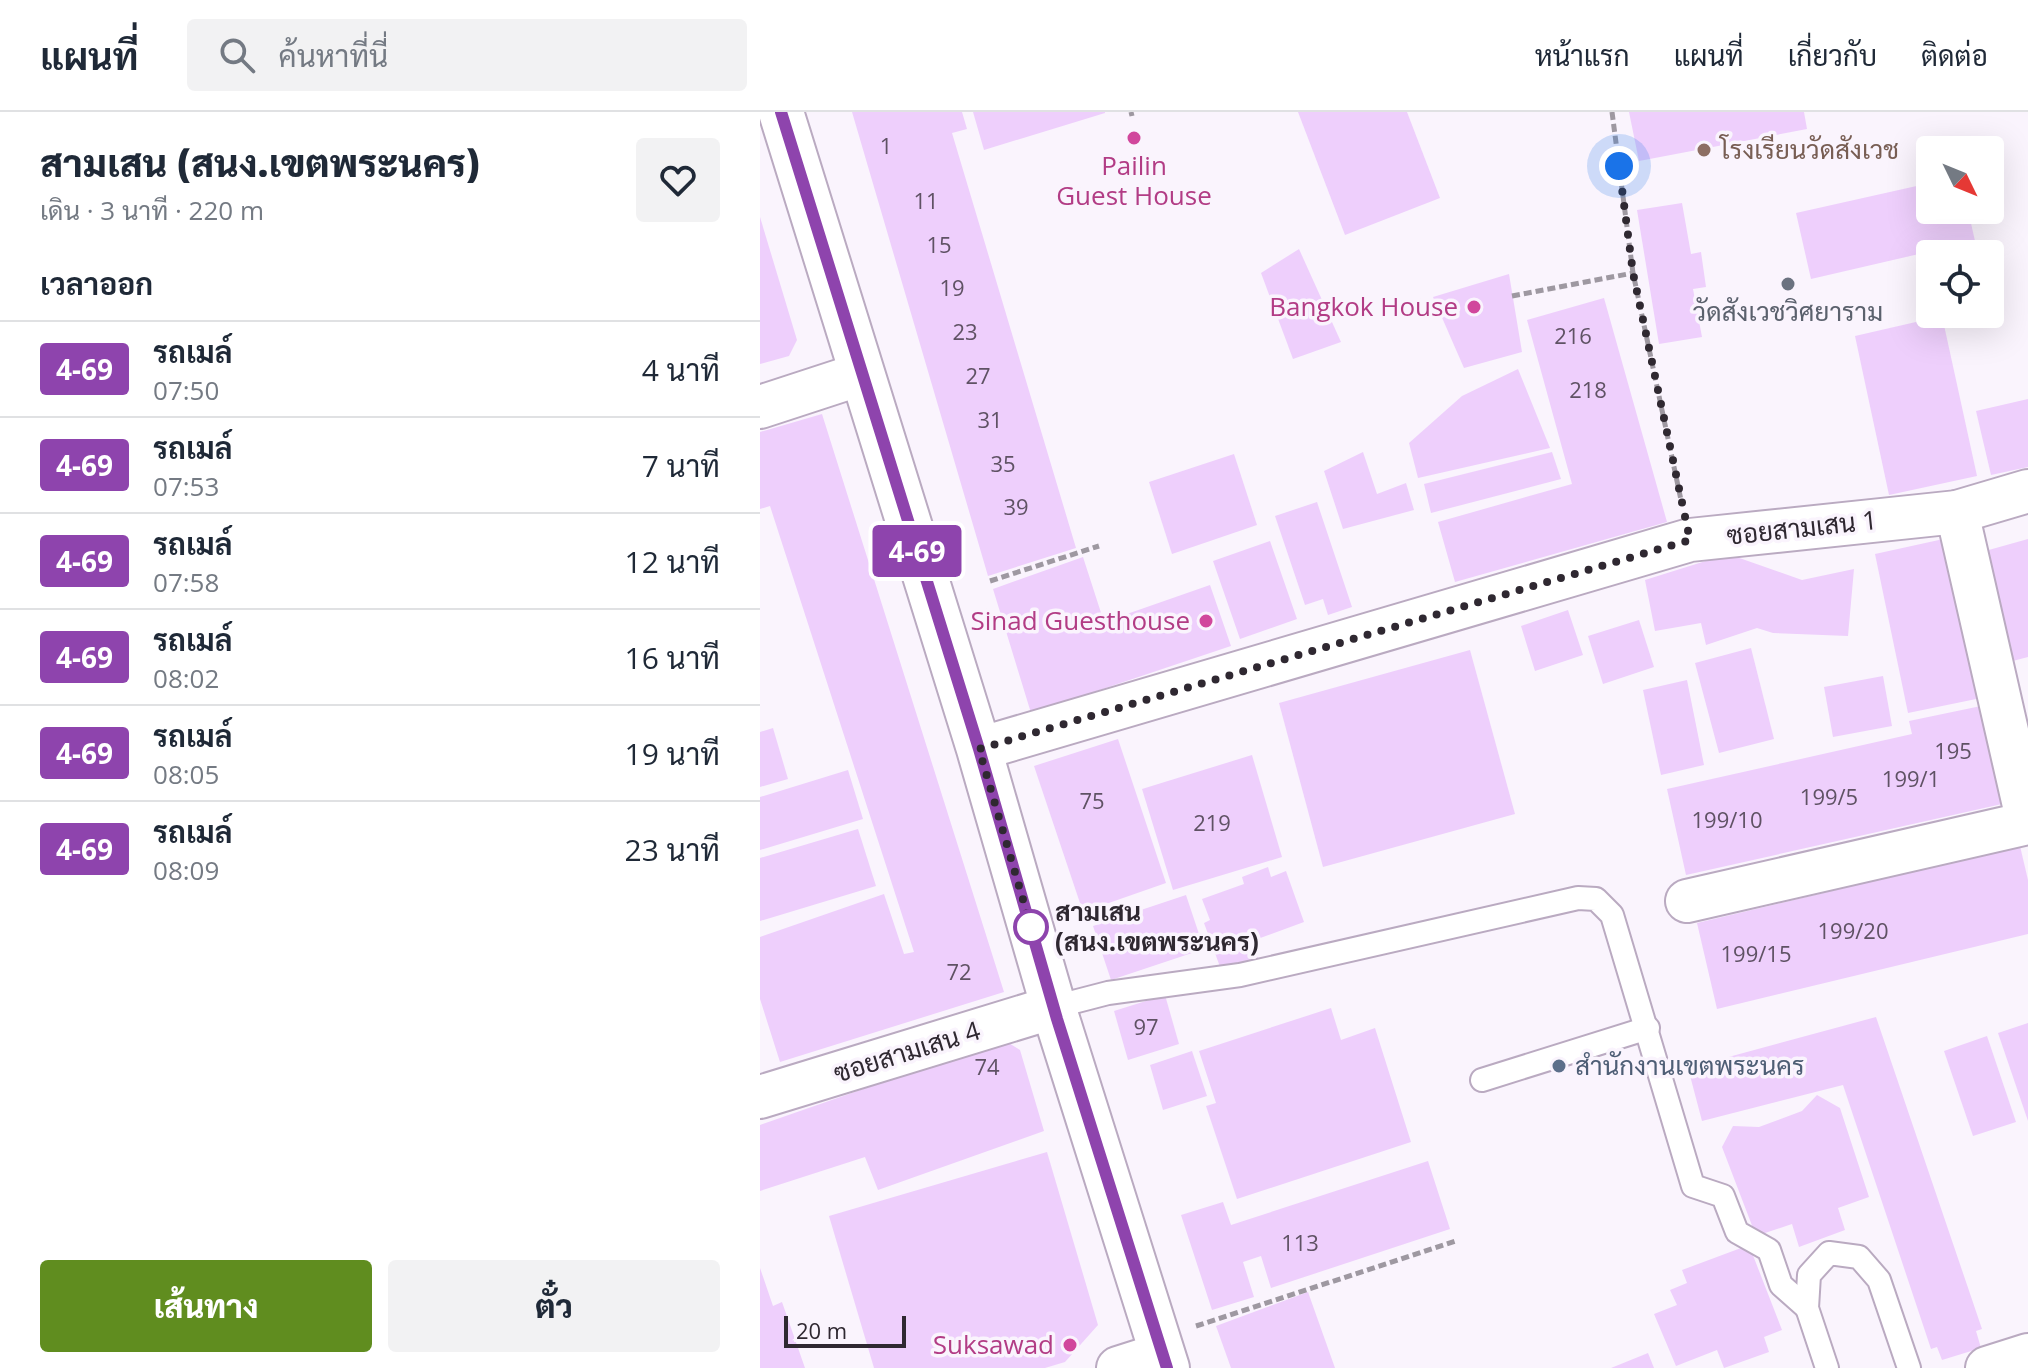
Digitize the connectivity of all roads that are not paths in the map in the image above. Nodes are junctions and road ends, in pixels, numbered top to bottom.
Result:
1 (781, 112) edge
2 (861, 374) junction
3 (760, 407) edge
4 (2028, 491) edge
5 (1957, 512) junction
6 (979, 749) junction
7 (1687, 901) dead end
8 (1054, 1007) junction
9 (1648, 1028) junction
10 (1482, 1080) dead end
11 (760, 1097) edge
12 (1807, 1308) junction
13 (1162, 1353) edge
14 (2028, 1355) edge
15 (1118, 1368) edge
16 (1827, 1368) edge
17 (1909, 1368) edge
18 (1987, 1368) edge

1 - 2 main road
2 - 3 street
2 - 6 main road
4 - 5 street, ซอยสามเสน 1
5 - 6 street, ซอยสามเสน 1
5 - 7 street
6 - 8 main road
8 - 9 lane
8 - 11 street, ซอยสามเสน 4
8 - 13 main road
9 - 10 lane
9 - 12 lane
12 - 16 lane
12 - 17 lane
13 - 15 street
14 - 18 street

